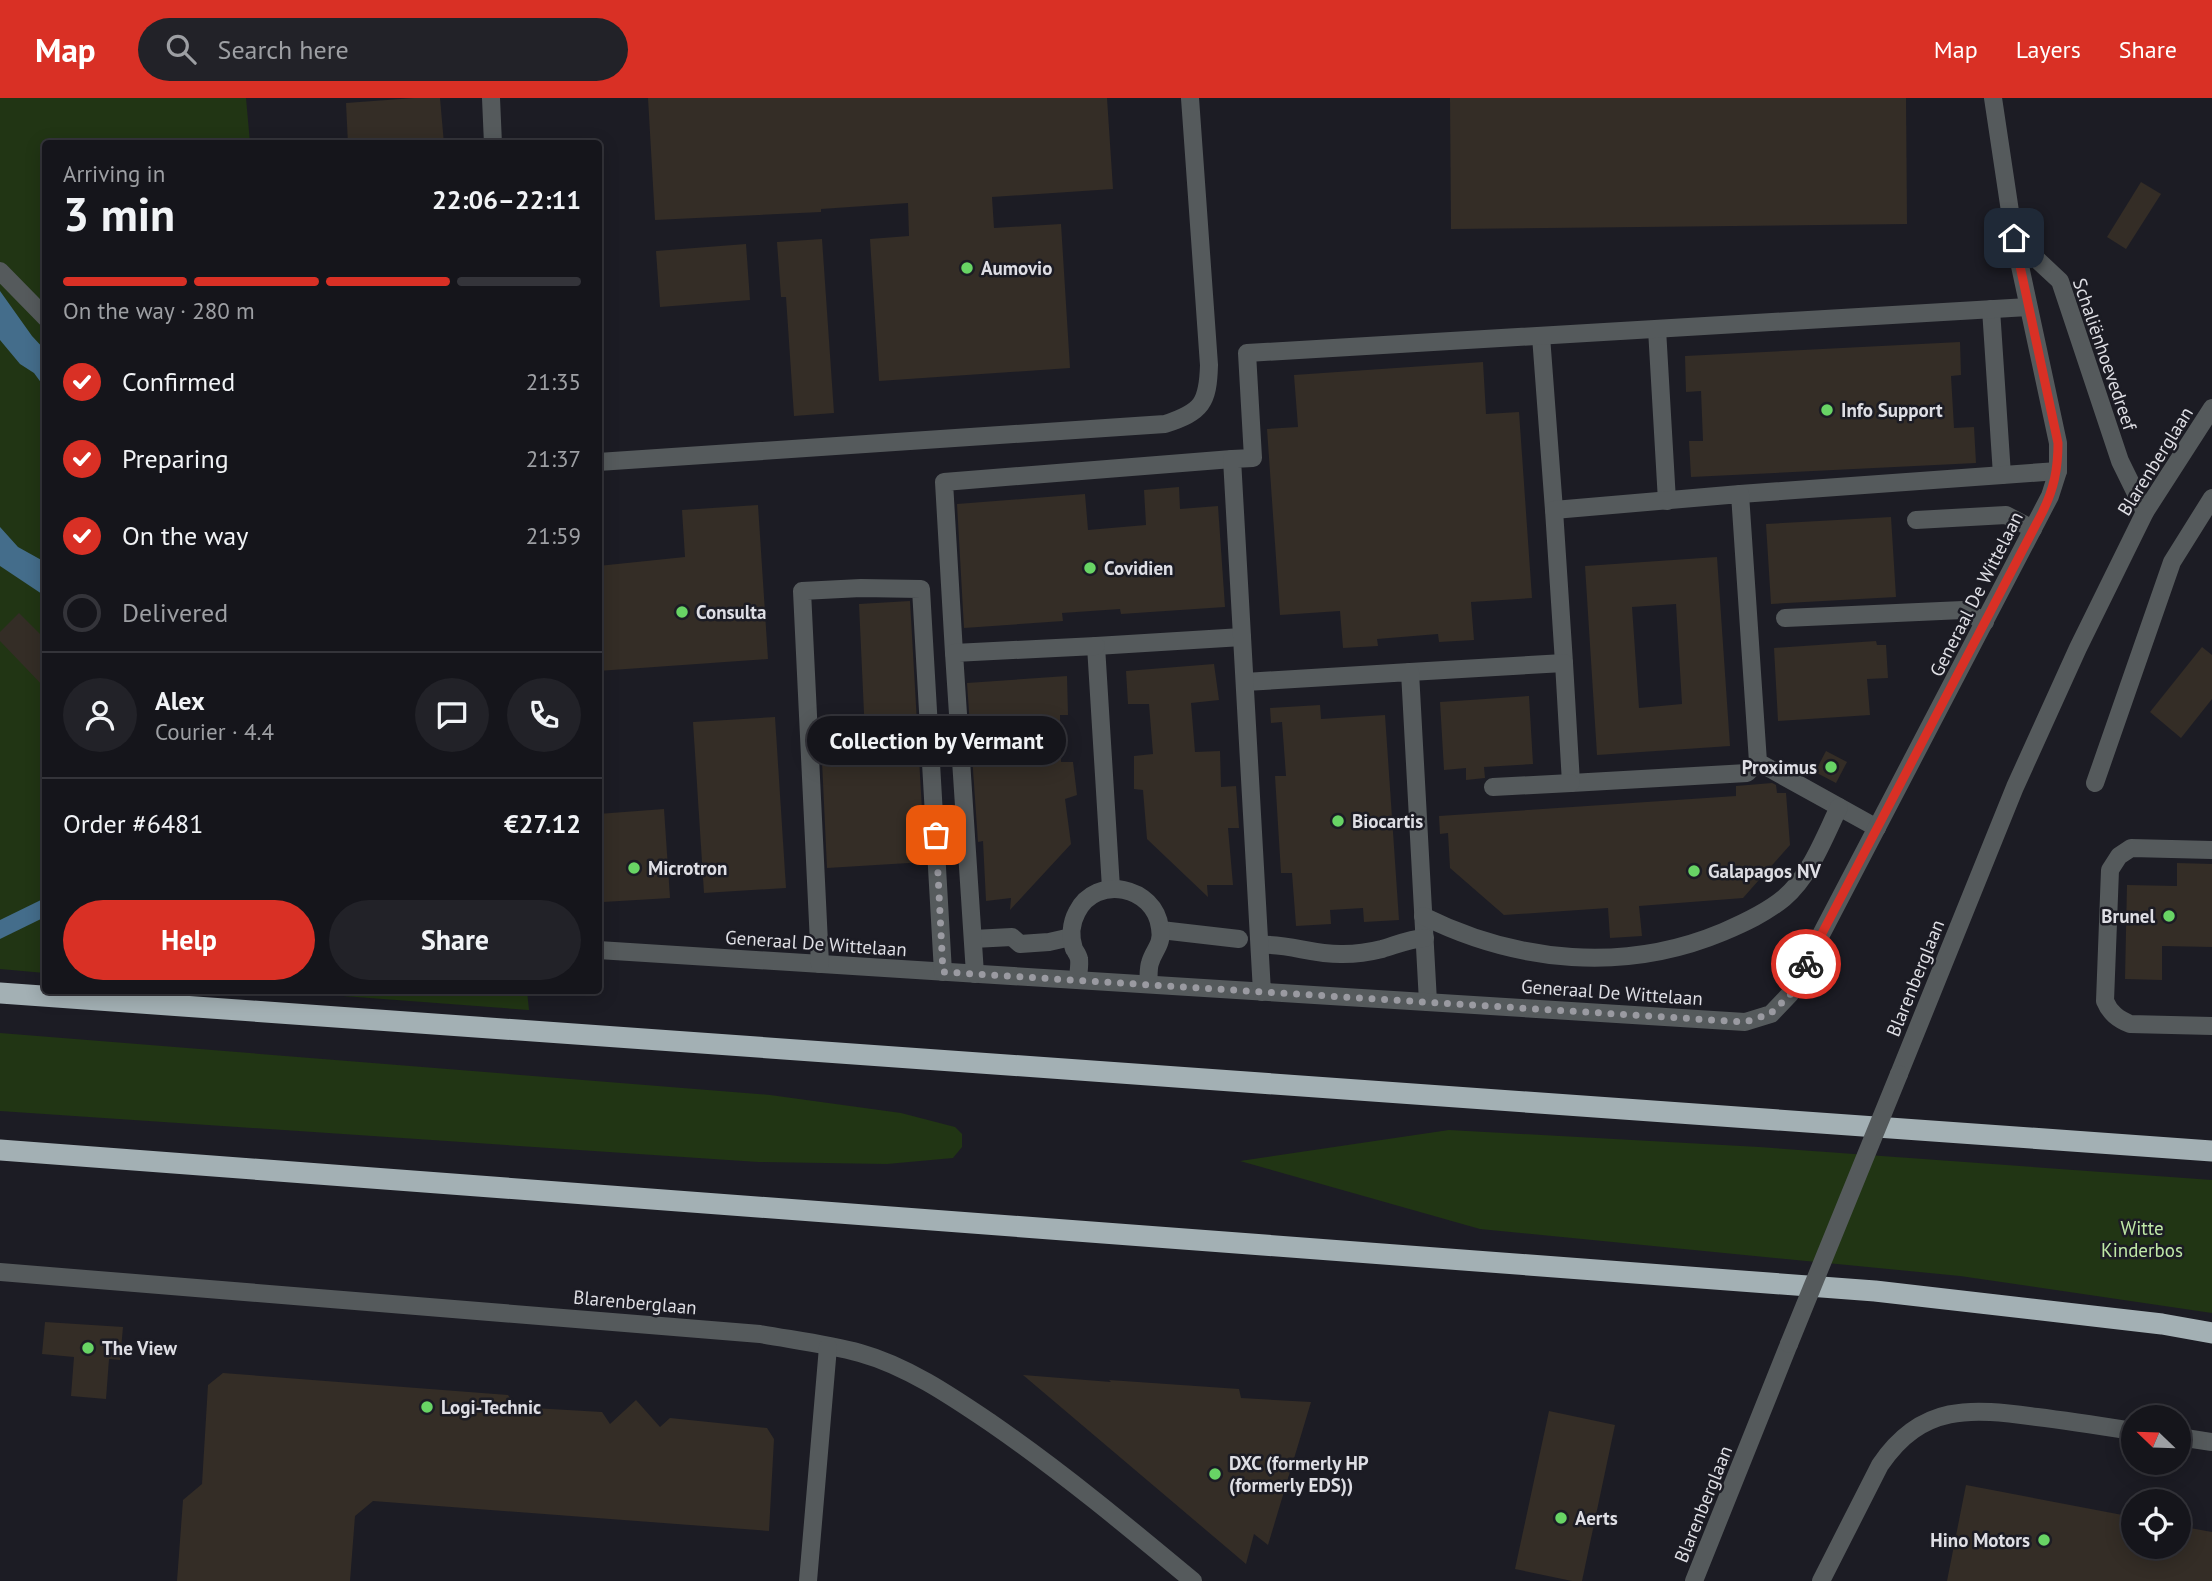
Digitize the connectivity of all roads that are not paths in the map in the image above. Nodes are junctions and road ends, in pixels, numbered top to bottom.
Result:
1 (491, 98) edge
2 (1190, 98) edge
3 (1993, 98) edge
4 (493, 140) edge
5 (2014, 238) junction
6 (0, 271) edge
7 (2028, 307) junction
8 (1990, 309) junction
9 (42, 314) edge
10 (1657, 329) junction
11 (1541, 335) junction
12 (2212, 408) edge
13 (1232, 459) junction
14 (602, 462) edge
15 (2057, 471) junction
16 (2002, 475) junction
17 (1740, 494) junction
18 (2212, 498) edge
19 (1667, 500) junction
20 (1554, 510) junction
21 (2146, 512) junction
22 (1916, 520) dead end
23 (2033, 529) junction
24 (1785, 618) dead end
25 (1985, 622) junction
26 (1242, 637) junction
27 (1096, 646) junction
28 (954, 653) junction
29 (1564, 663) junction
30 (1409, 672) junction
31 (1245, 682) junction
32 (1758, 762) junction
33 (1571, 783) junction
34 (2095, 783) dead end
35 (1493, 788) dead end
36 (1839, 807) junction
37 (1877, 828) junction
38 (2212, 850) edge
39 (1111, 888) junction
40 (1423, 916) junction
41 (1161, 930) junction
42 (1071, 936) junction
43 (1424, 938) junction
44 (973, 939) junction
45 (1238, 939) dead end
46 (1259, 945) junction
47 (602, 950) edge
48 (820, 964) junction
49 (943, 972) junction
50 (975, 974) junction
51 (1077, 980) junction
52 (1148, 985) junction
53 (1262, 992) junction
54 (0, 993) edge
55 (1428, 1002) junction
56 (2212, 1026) edge
57 (0, 1150) edge
58 (2212, 1151) edge
59 (0, 1272) edge
60 (2212, 1333) edge
61 (828, 1347) junction
62 (2121, 1429) edge
63 (2191, 1439) edge
64 (2212, 1442) edge
65 (808, 1581) edge
66 (1193, 1581) edge
67 (1694, 1581) edge
68 (1821, 1581) edge

1 - 4 street
2 - 14 street
3 - 5 street
5 - 7 street, Generaal De Wittelaan
5 - 21 street, Schaliënhoevedreef
6 - 9 street
7 - 8 street
7 - 15 street, Generaal De Wittelaan
8 - 10 street
8 - 16 street
10 - 11 street
10 - 19 street
11 - 13 street
11 - 20 street
12 - 21 street, Blarenberglaan
13 - 26 street
13 - 28 street
15 - 16 street
15 - 23 street, Generaal De Wittelaan
16 - 17 street
17 - 19 street
17 - 32 street
18 - 34 street
19 - 20 street
20 - 29 street
21 - 67 street, Blarenberglaan, bridge
22 - 23 street
23 - 25 street, Generaal De Wittelaan
24 - 25 street
25 - 37 street, Generaal De Wittelaan
26 - 27 street
26 - 31 street
27 - 28 street
27 - 39 street
28 - 44 street
29 - 30 street
29 - 33 street
30 - 31 street
30 - 40 street
31 - 46 street
32 - 33 street
32 - 36 street
33 - 35 street
36 - 37 street
36 - 40 street
37 - 55 street, Generaal De Wittelaan
38 - 56 street
39 - 41 street
39 - 42 street
40 - 43 street
41 - 45 street
41 - 52 street
42 - 44 street
42 - 51 street
43 - 46 street
43 - 55 street
44 - 50 street
46 - 53 street
47 - 48 street, Generaal De Wittelaan
48 - 49 street, Generaal De Wittelaan
48 - 49 street
49 - 50 street, Generaal De Wittelaan
50 - 51 street, Generaal De Wittelaan
51 - 52 street, Generaal De Wittelaan
52 - 53 street, Generaal De Wittelaan
53 - 55 street, Generaal De Wittelaan
54 - 58 highway
57 - 60 highway
59 - 61 street, Blarenberglaan
61 - 65 street
61 - 66 street, Blarenberglaan
62 - 68 street
63 - 64 street

